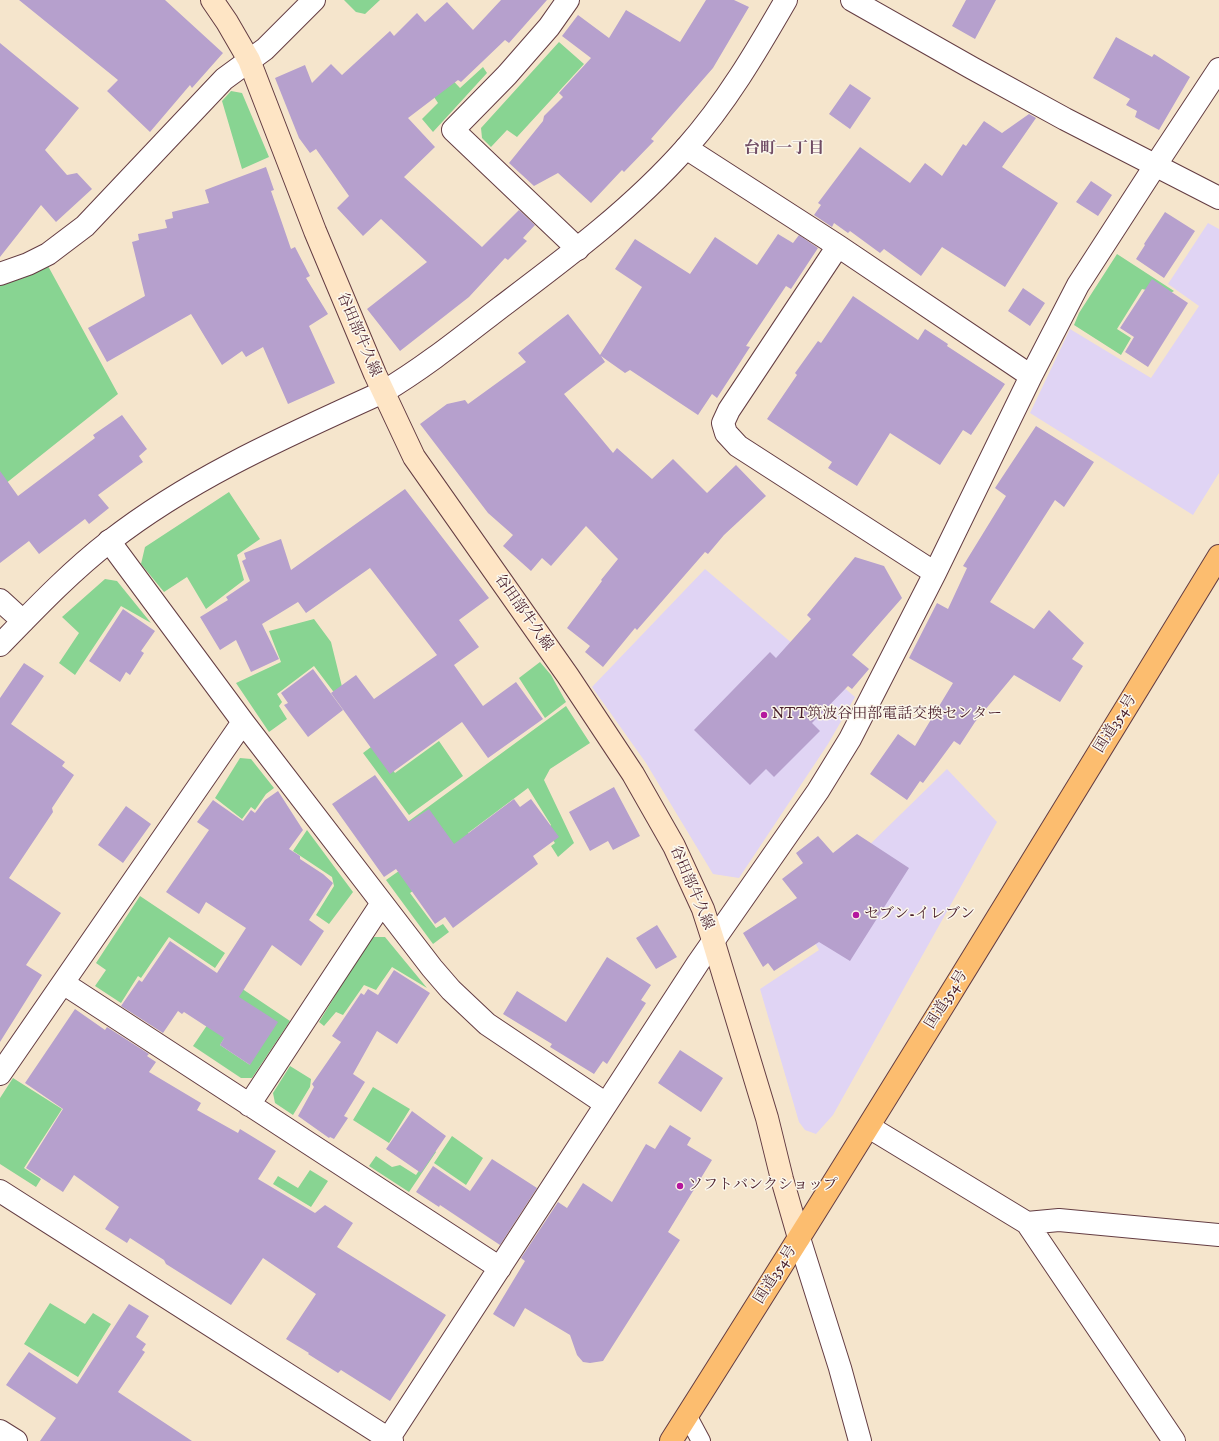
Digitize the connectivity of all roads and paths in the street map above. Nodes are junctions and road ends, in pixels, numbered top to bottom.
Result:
1 (212, 0) edge
2 (314, 0) edge
3 (568, 0) edge
4 (786, 0) edge
5 (852, 0) edge
6 (249, 60) junction
7 (1219, 70) edge
8 (686, 148) junction
9 (1155, 166) junction
10 (1219, 198) edge
11 (838, 246) junction
12 (578, 249) junction
13 (0, 274) edge
14 (1031, 376) junction
15 (383, 392) junction
16 (109, 541) junction
17 (1219, 556) edge
18 (935, 573) junction
19 (0, 600) edge
20 (23, 621) junction
21 (0, 645) edge
22 (243, 722) junction
23 (382, 903) junction
24 (714, 940) junction
25 (63, 983) junction
26 (0, 1074) edge
27 (606, 1104) junction
28 (249, 1105) junction
29 (869, 1126) junction
30 (0, 1191) edge
31 (1027, 1223) junction
32 (1219, 1236) edge
33 (799, 1238) junction
34 (500, 1268) junction
35 (687, 1415) junction
36 (0, 1431) edge
37 (389, 1440) edge
38 (16, 1441) edge
39 (670, 1441) edge
40 (701, 1441) edge
41 (860, 1441) edge
42 (1174, 1441) edge

1 - 6 main road, 谷田部牛久線
2 - 6 street
3 - 12 street
4 - 8 street
5 - 9 street
6 - 13 street
6 - 15 main road, 谷田部牛久線
7 - 9 street
8 - 11 street
8 - 12 street
9 - 10 street
9 - 14 street
11 - 14 street
11 - 18 street
12 - 15 street
14 - 18 street
15 - 16 street
15 - 24 main road, 谷田部牛久線
16 - 20 street
16 - 22 street
17 - 29 highway, 国道354号
18 - 24 street
19 - 20 street
20 - 21 street
22 - 23 street
22 - 25 street
23 - 27 street
23 - 28 street
24 - 27 street
24 - 33 main road, 谷田部牛久線
25 - 26 street
25 - 28 street
27 - 34 street
28 - 34 street
29 - 31 street
29 - 33 highway, 国道354号
30 - 37 street
31 - 32 street
31 - 42 street
33 - 35 highway, 国道354号
33 - 41 street
34 - 37 street
35 - 39 highway, 国道354号
35 - 40 lane
36 - 38 street

